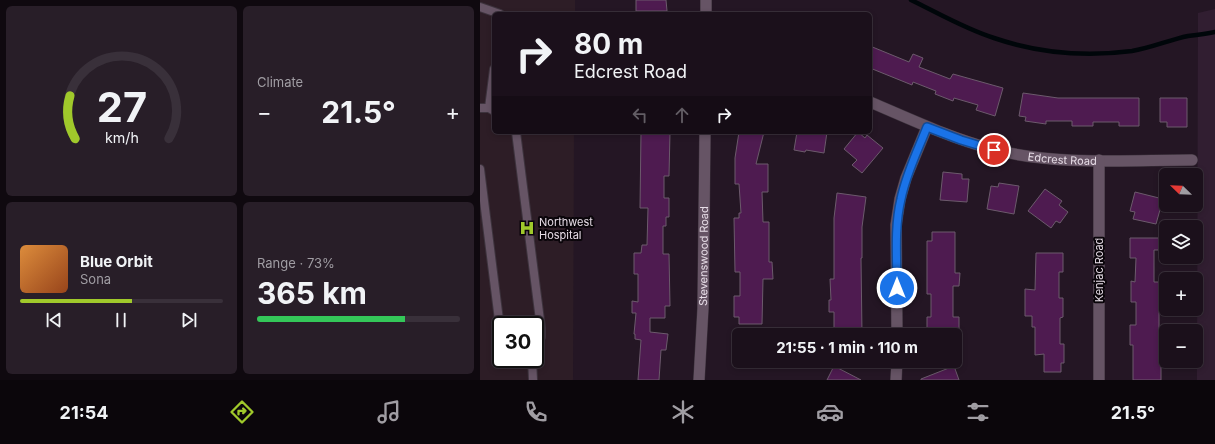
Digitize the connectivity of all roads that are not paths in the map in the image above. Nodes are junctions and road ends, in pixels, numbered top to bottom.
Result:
1 (706, 0) edge
2 (480, 7) edge
3 (494, 12) edge
4 (706, 12) edge
5 (492, 82) edge
6 (872, 103) edge
7 (488, 109) edge
8 (927, 127) junction
9 (516, 134) edge
10 (705, 134) edge
11 (1099, 160) junction
12 (1192, 160) dead end
13 (480, 169) edge
14 (498, 316) edge
15 (539, 316) edge
16 (897, 328) edge
17 (532, 368) edge
18 (897, 368) edge
19 (533, 380) edge
20 (699, 380) edge
21 (896, 380) edge
22 (1099, 380) edge

1 - 4 street
2 - 3 lane
5 - 7 lane
6 - 8 street, Edcrest Road
8 - 11 street, Edcrest Road
8 - 16 street
9 - 15 lane
10 - 20 street, Stevenswood Road
11 - 12 street, Edcrest Road
11 - 22 street, Kenjac Road
13 - 14 lane
17 - 19 lane
18 - 21 street

